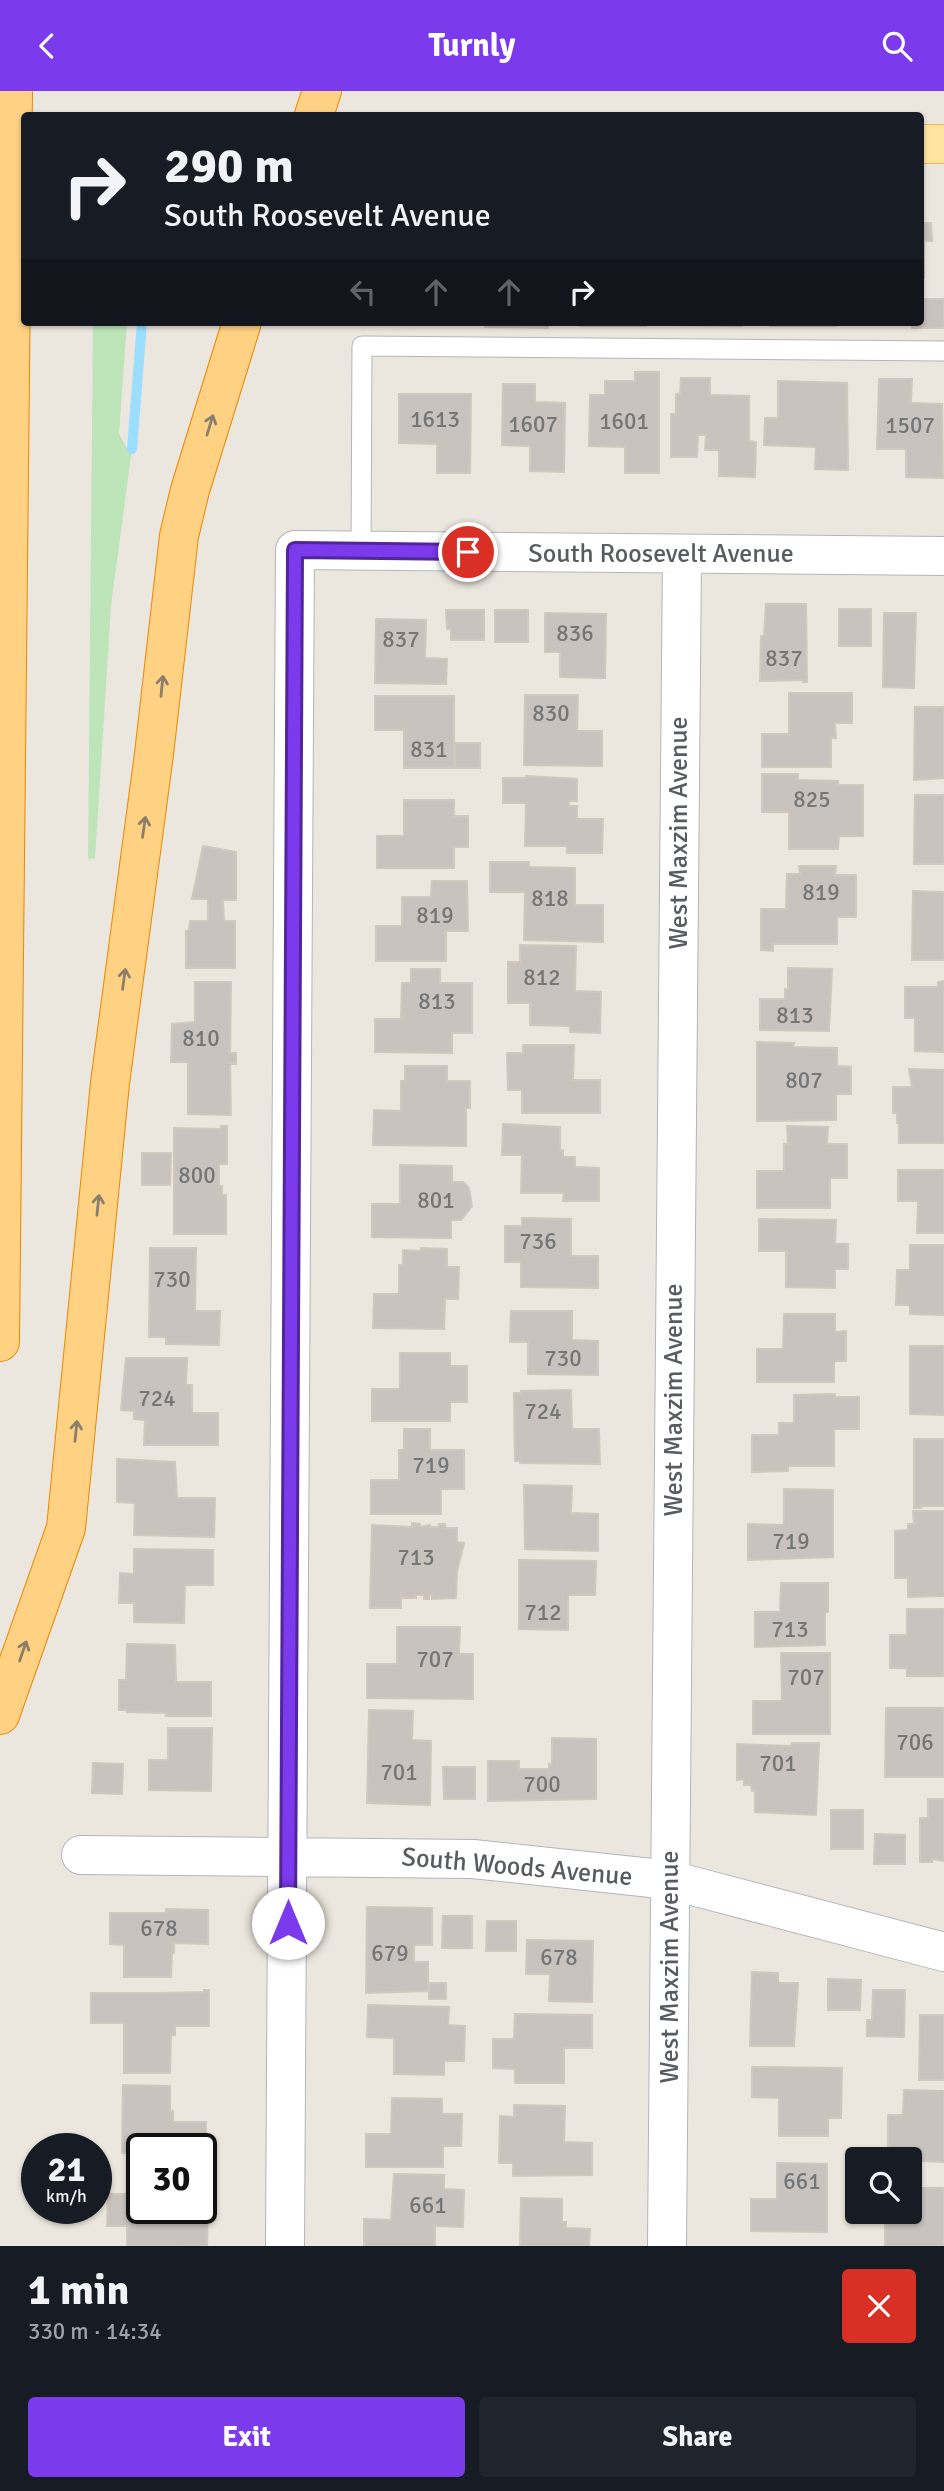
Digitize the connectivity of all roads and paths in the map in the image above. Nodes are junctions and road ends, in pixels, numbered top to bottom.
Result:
1 (13, 91) edge
2 (322, 91) edge
3 (315, 112) edge
4 (0, 142) edge
5 (21, 142) edge
6 (924, 144) edge
7 (944, 145) edge
8 (241, 326) edge
9 (944, 351) edge
10 (361, 552) junction
11 (682, 554) junction
12 (944, 557) edge
13 (0, 1342) edge
14 (0, 1715) edge
15 (80, 1855) dead end
16 (288, 1856) junction
17 (670, 1880) junction
18 (944, 1952) edge
19 (285, 2246) edge
20 (667, 2246) edge

1 - 13 highway, bridge
2 - 3 highway
4 - 5 main road
6 - 7 main road
14 -> 8 highway
9 - 10 lane
10 - 11 street, South Roosevelt Avenue
10 - 16 street, South Roosevelt Avenue
11 - 12 street, South Roosevelt Avenue
11 - 17 street, West Maxzim Avenue
15 - 16 street, South Woods Avenue
16 - 17 street, South Woods Avenue
16 - 19 street
17 - 18 street, South Woods Avenue
17 - 20 street, West Maxzim Avenue

